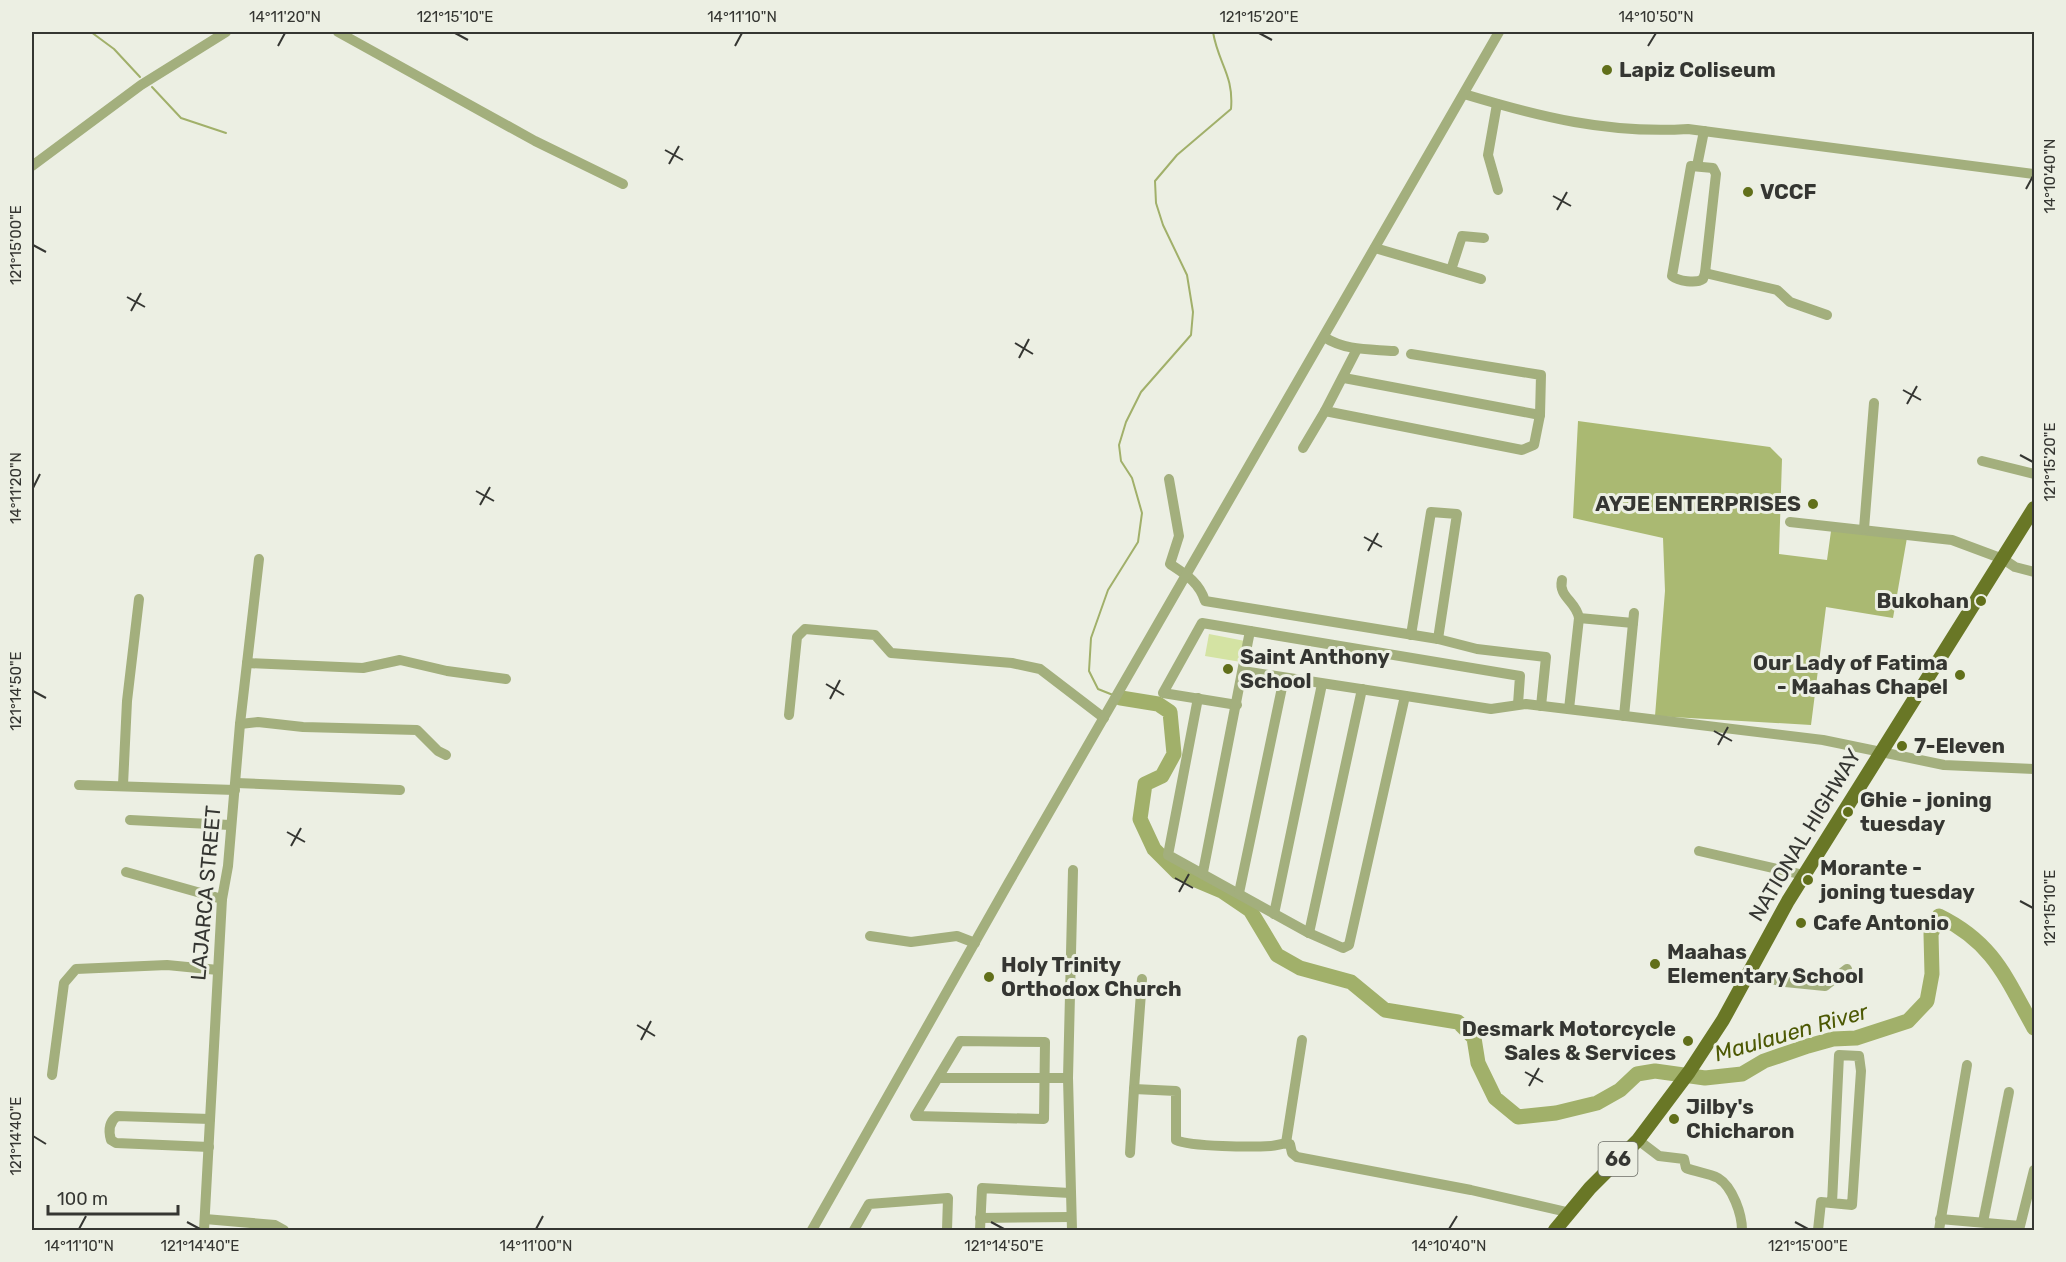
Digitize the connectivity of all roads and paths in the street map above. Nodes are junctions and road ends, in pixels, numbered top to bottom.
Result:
1 (226, 32) edge
2 (338, 32) edge
3 (1499, 32) edge
4 (1464, 94) junction
5 (1497, 104) junction
6 (1708, 131) junction
7 (32, 166) edge
8 (1701, 166) junction
9 (2034, 174) edge
10 (623, 184) dead end
11 (1498, 190) dead end
12 (1484, 238) dead end
13 (1375, 248) junction
14 (1451, 270) junction
15 (1705, 273) junction
16 (1481, 279) dead end
17 (1827, 315) dead end
18 (1324, 337) junction
19 (1357, 349) junction
20 (1395, 351) dead end
21 (1411, 354) dead end
22 (1344, 378) junction
23 (1874, 403) dead end
24 (1325, 411) junction
25 (1540, 415) junction
26 (1303, 448) dead end
27 (1982, 461) dead end
28 (2034, 474) edge
29 (1169, 479) dead end
30 (2034, 508) edge
31 (1790, 522) dead end
32 (1864, 529) junction
33 (259, 559) dead end
34 (2003, 559) junction
35 (2034, 572) edge
36 (1186, 574) junction
37 (1562, 580) dead end
38 (139, 599) dead end
39 (1579, 618) junction
40 (1250, 631) junction
41 (1411, 635) junction
42 (1438, 639) junction
43 (247, 663) junction
44 (1243, 671) junction
45 (1284, 678) junction
46 (506, 679) dead end
47 (1322, 684) junction
48 (1362, 689) junction
49 (1405, 696) junction
50 (1198, 698) junction
51 (1518, 704) junction
52 (1237, 705) junction
53 (1541, 706) junction
54 (1569, 709) junction
55 (789, 716) dead end
56 (1104, 716) junction
57 (1624, 716) junction
58 (240, 724) junction
59 (1881, 751) junction
60 (446, 755) dead end
61 (2034, 769) edge
62 (79, 785) dead end
63 (123, 785) junction
64 (235, 787) junction
65 (400, 790) dead end
66 (130, 820) dead end
67 (230, 825) junction
68 (1699, 851) dead end
69 (1073, 870) dead end
70 (126, 872) dead end
71 (1203, 872) junction
72 (1804, 875) junction
73 (1239, 893) junction
74 (222, 899) junction
75 (1274, 914) junction
76 (1309, 933) junction
77 (870, 936) dead end
78 (975, 943) junction
79 (1847, 969) dead end
80 (218, 970) junction
81 (1749, 974) junction
82 (1142, 979) dead end
83 (1302, 1040) dead end
84 (1967, 1065) dead end
85 (52, 1075) dead end
86 (939, 1078) junction
87 (1046, 1078) junction
88 (1068, 1078) junction
89 (1134, 1089) junction
90 (2009, 1092) dead end
91 (210, 1119) junction
92 (1638, 1140) junction
93 (1286, 1143) junction
94 (209, 1147) junction
95 (1130, 1153) dead end
96 (2034, 1170) edge
97 (1070, 1193) junction
98 (1832, 1203) junction
99 (1571, 1213) junction
100 (1071, 1217) junction
101 (981, 1218) junction
102 (205, 1219) junction
103 (1940, 1219) junction
104 (1983, 1222) junction
105 (204, 1230) edge
106 (284, 1230) edge
107 (812, 1230) edge
108 (854, 1230) edge
109 (947, 1230) edge
110 (980, 1230) edge
111 (1072, 1230) edge
112 (1555, 1230) edge
113 (1742, 1230) edge
114 (1818, 1230) edge
115 (1939, 1230) edge

1 - 7 street
2 - 10 street
3 - 4 street
4 - 5 street
4 - 13 street
5 - 6 street
5 - 11 street
6 - 8 street
6 - 9 street
8 - 15 street
8 - 15 street
12 - 14 street
13 - 14 street
13 - 18 street
14 - 16 street
15 - 17 street
18 - 19 street
18 - 36 street
19 - 20 street
19 - 22 street
21 - 25 street
22 - 24 street
22 - 25 street
23 - 32 street
24 - 25 street
24 - 26 street
27 - 28 street
29 - 36 street
30 - 34 main road, NATIONAL HIGHWAY / 66
31 - 32 street
32 - 34 street
33 - 43 street, LAJARCA STREET
34 - 35 street
34 - 59 main road, NATIONAL HIGHWAY / 66
36 - 41 street
36 - 56 street
37 - 39 street
38 - 63 street
39 - 54 street
39 - 57 street
40 - 44 street
40 - 50 street
40 - 51 street
41 - 42 street
41 - 42 street
42 - 53 street
43 - 46 street
43 - 58 street, LAJARCA STREET
44 - 45 street
44 - 52 street
45 - 47 street
45 - 73 street
47 - 48 street
47 - 75 street
48 - 49 street
48 - 76 street
49 - 51 street
49 - 76 street
50 - 52 street
50 - 71 street
51 - 53 street
52 - 71 street
53 - 54 street
54 - 57 street
55 - 56 street
56 - 78 street
57 - 59 street
58 - 60 street
58 - 64 street, LAJARCA STREET
59 - 61 street
59 - 72 main road, NATIONAL HIGHWAY / 66
62 - 63 street
63 - 64 street
64 - 65 street
64 - 67 street, LAJARCA STREET
66 - 67 street
67 - 74 street, LAJARCA STREET
68 - 72 street
69 - 88 street
70 - 74 street
71 - 73 street
72 - 81 main road, NATIONAL HIGHWAY / 66
73 - 75 street
74 - 80 street, LAJARCA STREET
75 - 76 street
77 - 78 street
78 - 107 street
79 - 81 street
80 - 85 street
80 - 91 street, LAJARCA STREET
81 - 92 main road, NATIONAL HIGHWAY / 66
82 - 89 street
83 - 93 street
84 - 103 street
86 - 87 street
86 - 87 street
86 - 87 street
87 - 88 street
88 - 97 street
89 - 93 street
89 - 95 street
90 - 104 street
91 - 94 street, LAJARCA STREET
91 - 94 street
92 - 99 main road, NATIONAL HIGHWAY / 66
92 - 113 street
93 - 99 street
94 - 102 street, LAJARCA STREET
96 - 104 street
97 - 100 street
97 - 101 street
98 - 98 street
98 - 114 street
99 - 112 main road, NATIONAL HIGHWAY / 66
100 - 101 street
100 - 111 street
101 - 110 street
102 - 105 street, LAJARCA STREET
102 - 106 street
103 - 104 street
103 - 115 street
108 - 109 street

